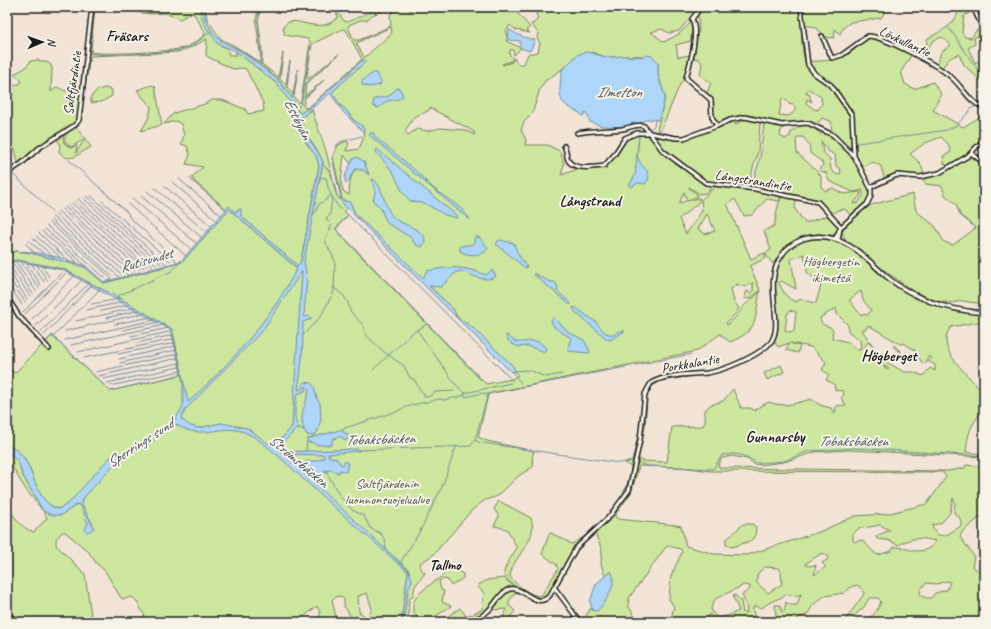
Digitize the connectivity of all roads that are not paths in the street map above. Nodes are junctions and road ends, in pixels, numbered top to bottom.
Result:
1 (92, 7) edge
2 (700, 7) edge
3 (802, 7) edge
4 (973, 7) edge
5 (984, 31) edge
6 (822, 36) dead end
7 (984, 107) edge
8 (717, 126) junction
9 (577, 133) dead end
10 (650, 133) junction
11 (984, 139) edge
12 (564, 146) dead end
13 (853, 148) junction
14 (848, 150) junction
15 (971, 153) junction
16 (854, 156) junction
17 (984, 163) edge
18 (7, 173) edge
19 (871, 187) junction
20 (841, 228) junction
21 (837, 239) junction
22 (7, 297) edge
23 (984, 313) edge
24 (49, 349) dead end
25 (554, 587) junction
26 (560, 593) junction
27 (550, 595) junction
28 (7, 615) edge
29 (22, 622) edge
30 (469, 622) edge
31 (580, 622) edge

1 - 18 street, Saltfjärdintie
2 - 8 street
3 - 13 street
4 - 5 street
6 - 7 street, Lövkullantie
8 - 10 street
8 - 14 street
9 - 10 street
10 - 12 street
10 - 20 street, Långstrandintie
11 - 15 street
13 - 14 street
13 - 16 street
14 - 16 street
15 - 17 street
15 - 19 street
16 - 19 street
19 - 20 street
20 - 21 street
21 - 23 street, Porkkalantie
21 - 25 street, Porkkalantie
22 - 24 street
25 - 26 street
25 - 27 street, Porkkalantie
26 - 27 street
26 - 31 street
27 - 30 street
28 - 29 street

